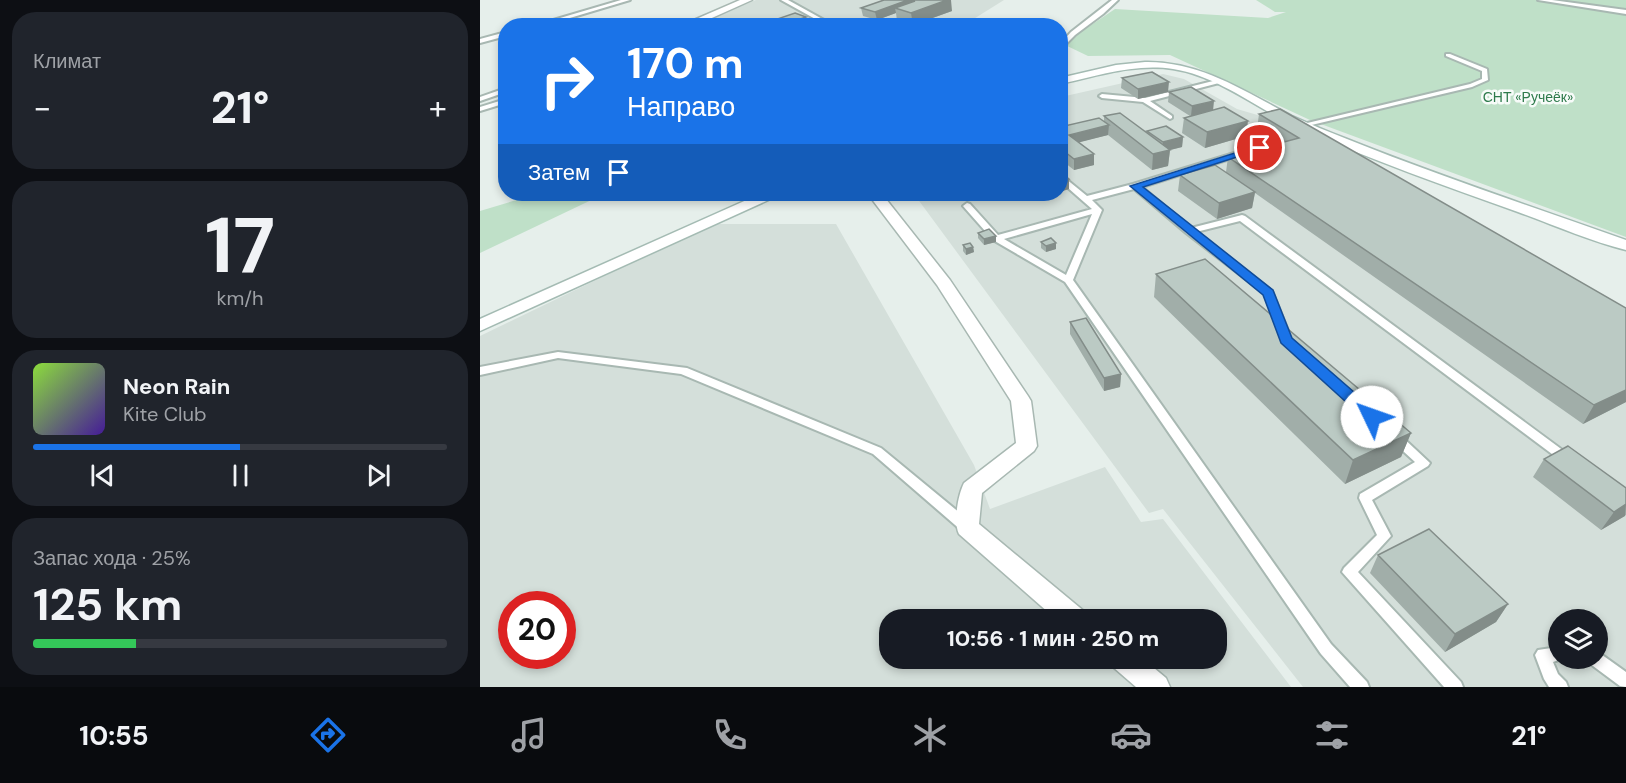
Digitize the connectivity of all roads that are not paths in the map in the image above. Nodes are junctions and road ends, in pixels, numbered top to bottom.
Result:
1 (627, 0) edge
2 (748, 0) edge
3 (784, 0) edge
4 (1115, 0) edge
5 (1541, 0) edge
6 (1626, 12) edge
7 (563, 18) edge
8 (704, 18) edge
9 (818, 18) edge
10 (498, 36) edge
11 (1068, 38) edge
12 (480, 41) edge
13 (1448, 55) dead end
14 (1068, 79) edge
15 (1217, 82) junction
16 (498, 93) edge
17 (1102, 96) dead end
18 (480, 99) edge
19 (1145, 100) junction
20 (498, 103) edge
21 (480, 109) edge
22 (1170, 117) dead end
23 (1303, 125) junction
24 (1260, 148) edge
25 (1068, 183) edge
26 (1136, 186) junction
27 (1086, 199) junction
28 (755, 201) edge
29 (880, 201) edge
30 (966, 206) dead end
31 (1098, 210) junction
32 (1189, 231) junction
33 (996, 238) junction
34 (1626, 244) edge
35 (1068, 280) junction
36 (480, 326) edge
37 (1295, 348) edge
38 (480, 370) edge
39 (1390, 432) edge
40 (1578, 467) edge
41 (967, 527) junction
42 (1063, 609) edge
43 (1548, 655) edge
44 (1548, 668) edge
45 (1608, 668) edge
46 (1135, 669) edge
47 (1548, 669) edge
48 (1626, 681) edge
49 (1156, 687) edge
50 (1361, 687) edge
51 (1455, 687) edge
52 (1560, 687) edge

1 - 7 lane
2 - 8 street
3 - 9 lane
4 - 11 lane
5 - 6 lane
10 - 12 lane
13 - 23 lane
14 - 15 street
15 - 19 lane
15 - 23 street
16 - 18 lane
17 - 19 lane
19 - 22 lane
20 - 21 lane
23 - 34 street
24 - 26 lane
25 - 27 lane
26 - 27 lane
26 - 32 lane
27 - 31 lane
28 - 36 street
29 - 41 street
30 - 33 lane
31 - 33 lane
31 - 35 lane
32 - 37 lane
32 - 40 lane
33 - 35 lane
35 - 50 lane
38 - 41 lane
39 - 51 lane
41 - 42 street
43 - 44 lane
45 - 48 lane
46 - 49 street
47 - 52 lane

